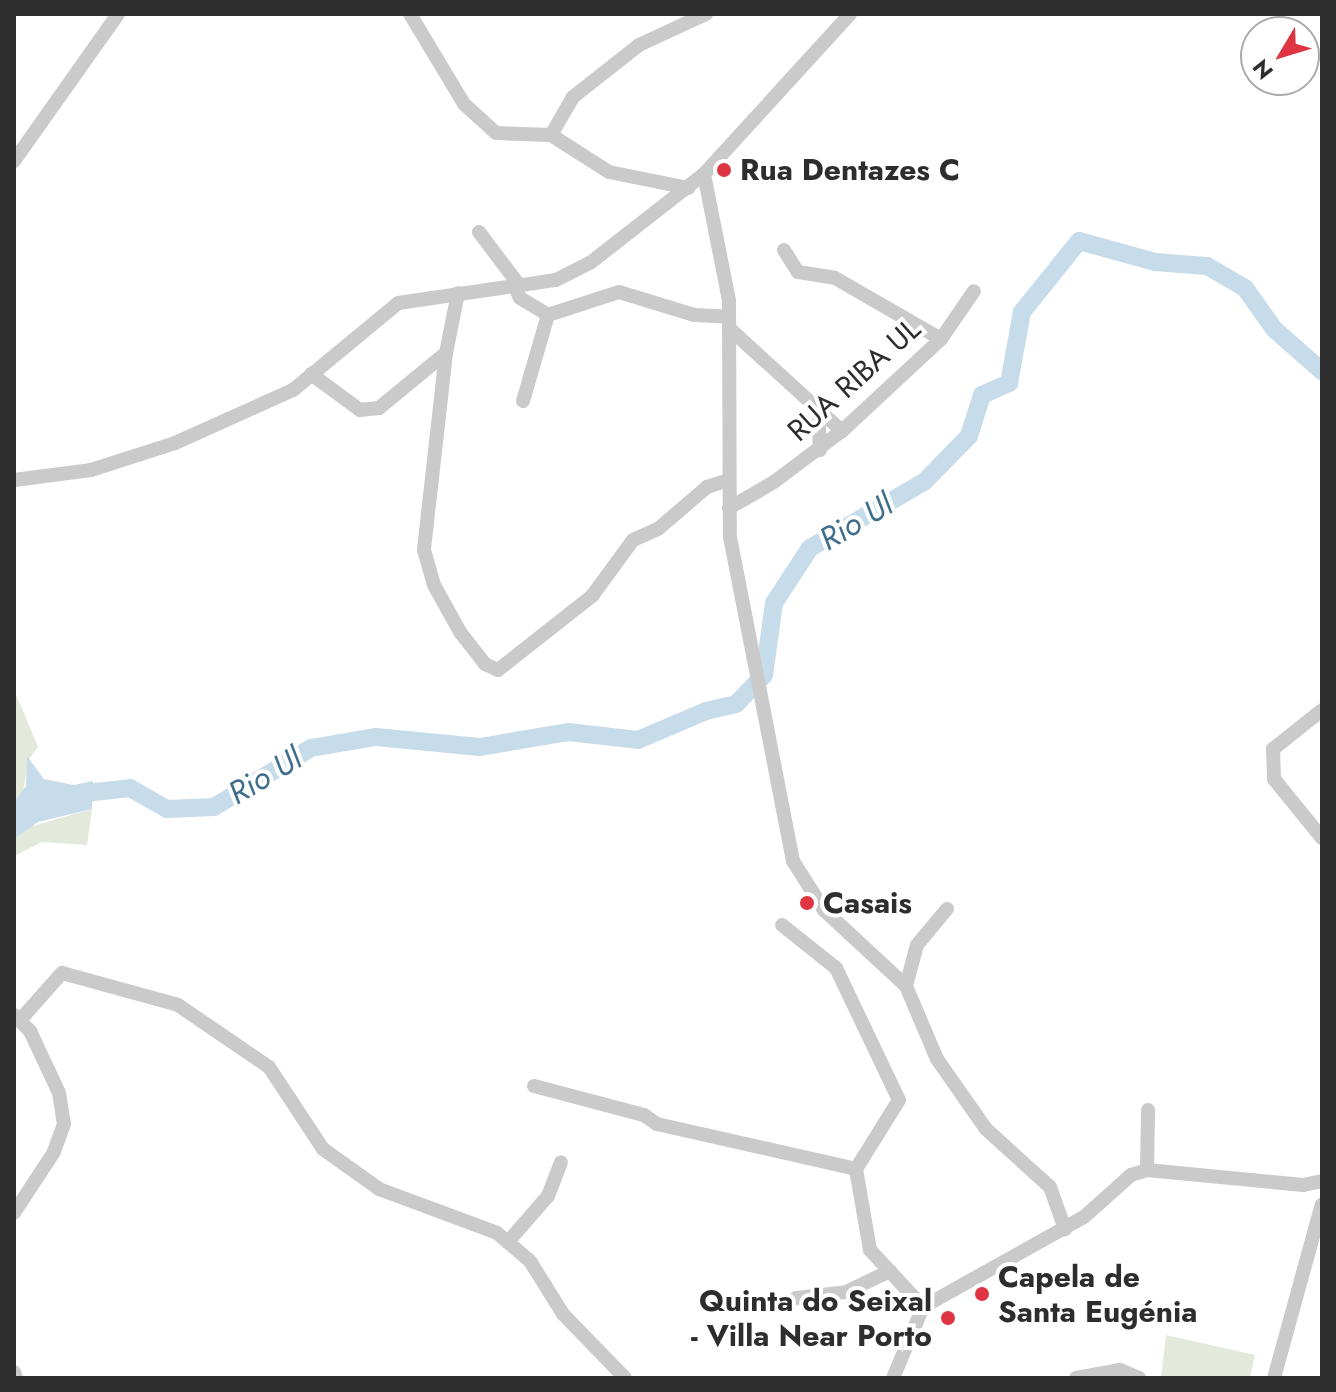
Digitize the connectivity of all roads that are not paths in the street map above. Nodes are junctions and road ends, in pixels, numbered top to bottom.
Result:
1 (118, 14) edge
2 (410, 14) edge
3 (706, 14) edge
4 (850, 14) edge
5 (551, 135) junction
6 (14, 161) edge
7 (704, 174) junction
8 (688, 188) junction
9 (711, 210) junction
10 (479, 232) dead end
11 (784, 250) dead end
12 (517, 285) junction
13 (974, 291) dead end
14 (458, 293) junction
15 (548, 315) junction
16 (730, 323) junction
17 (941, 339) junction
18 (446, 353) junction
19 (311, 374) junction
20 (523, 401) dead end
21 (818, 410) junction
22 (842, 431) junction
23 (820, 450) junction
24 (14, 480) edge
25 (728, 483) junction
26 (754, 491) junction
27 (729, 508) junction
28 (1322, 710) edge
29 (1322, 838) edge
30 (947, 909) dead end
31 (782, 925) dead end
32 (906, 986) junction
33 (17, 1017) edge
34 (534, 1086) dead end
35 (1148, 1110) dead end
36 (561, 1162) dead end
37 (856, 1169) junction
38 (1147, 1170) junction
39 (1322, 1181) edge
40 (1322, 1204) edge
41 (14, 1213) edge
42 (1065, 1229) junction
43 (508, 1242) junction
44 (890, 1271) junction
45 (796, 1298) dead end
46 (923, 1307) junction
47 (625, 1378) edge
48 (893, 1378) edge
49 (1076, 1378) edge
50 (1139, 1378) edge
51 (1274, 1378) edge

1 - 6 street
2 - 5 street
3 - 5 street
4 - 7 street
5 - 8 street
7 - 8 street
7 - 9 street
8 - 9 street
8 - 12 street
9 - 16 street
10 - 12 street
11 - 17 street
12 - 14 street
12 - 15 street
13 - 17 street, RUA RIBA UL
14 - 18 street
14 - 19 street
15 - 16 street
15 - 20 street
16 - 21 street
16 - 25 street
17 - 22 street, RUA RIBA UL
18 - 19 street
18 - 25 street
19 - 24 street
21 - 22 street
21 - 23 street
22 - 23 street, RUA RIBA UL
23 - 26 street, RUA RIBA UL
25 - 26 street
25 - 27 street
26 - 27 street, RUA RIBA UL
27 - 32 street
28 - 29 street
30 - 32 street
31 - 37 street
32 - 42 street
33 - 41 street
33 - 43 street
34 - 37 street
35 - 38 street
36 - 43 street
37 - 44 street
38 - 39 street
38 - 42 street
40 - 51 street
42 - 46 street
43 - 47 street
44 - 45 street
44 - 46 street
46 - 48 street
49 - 50 street

